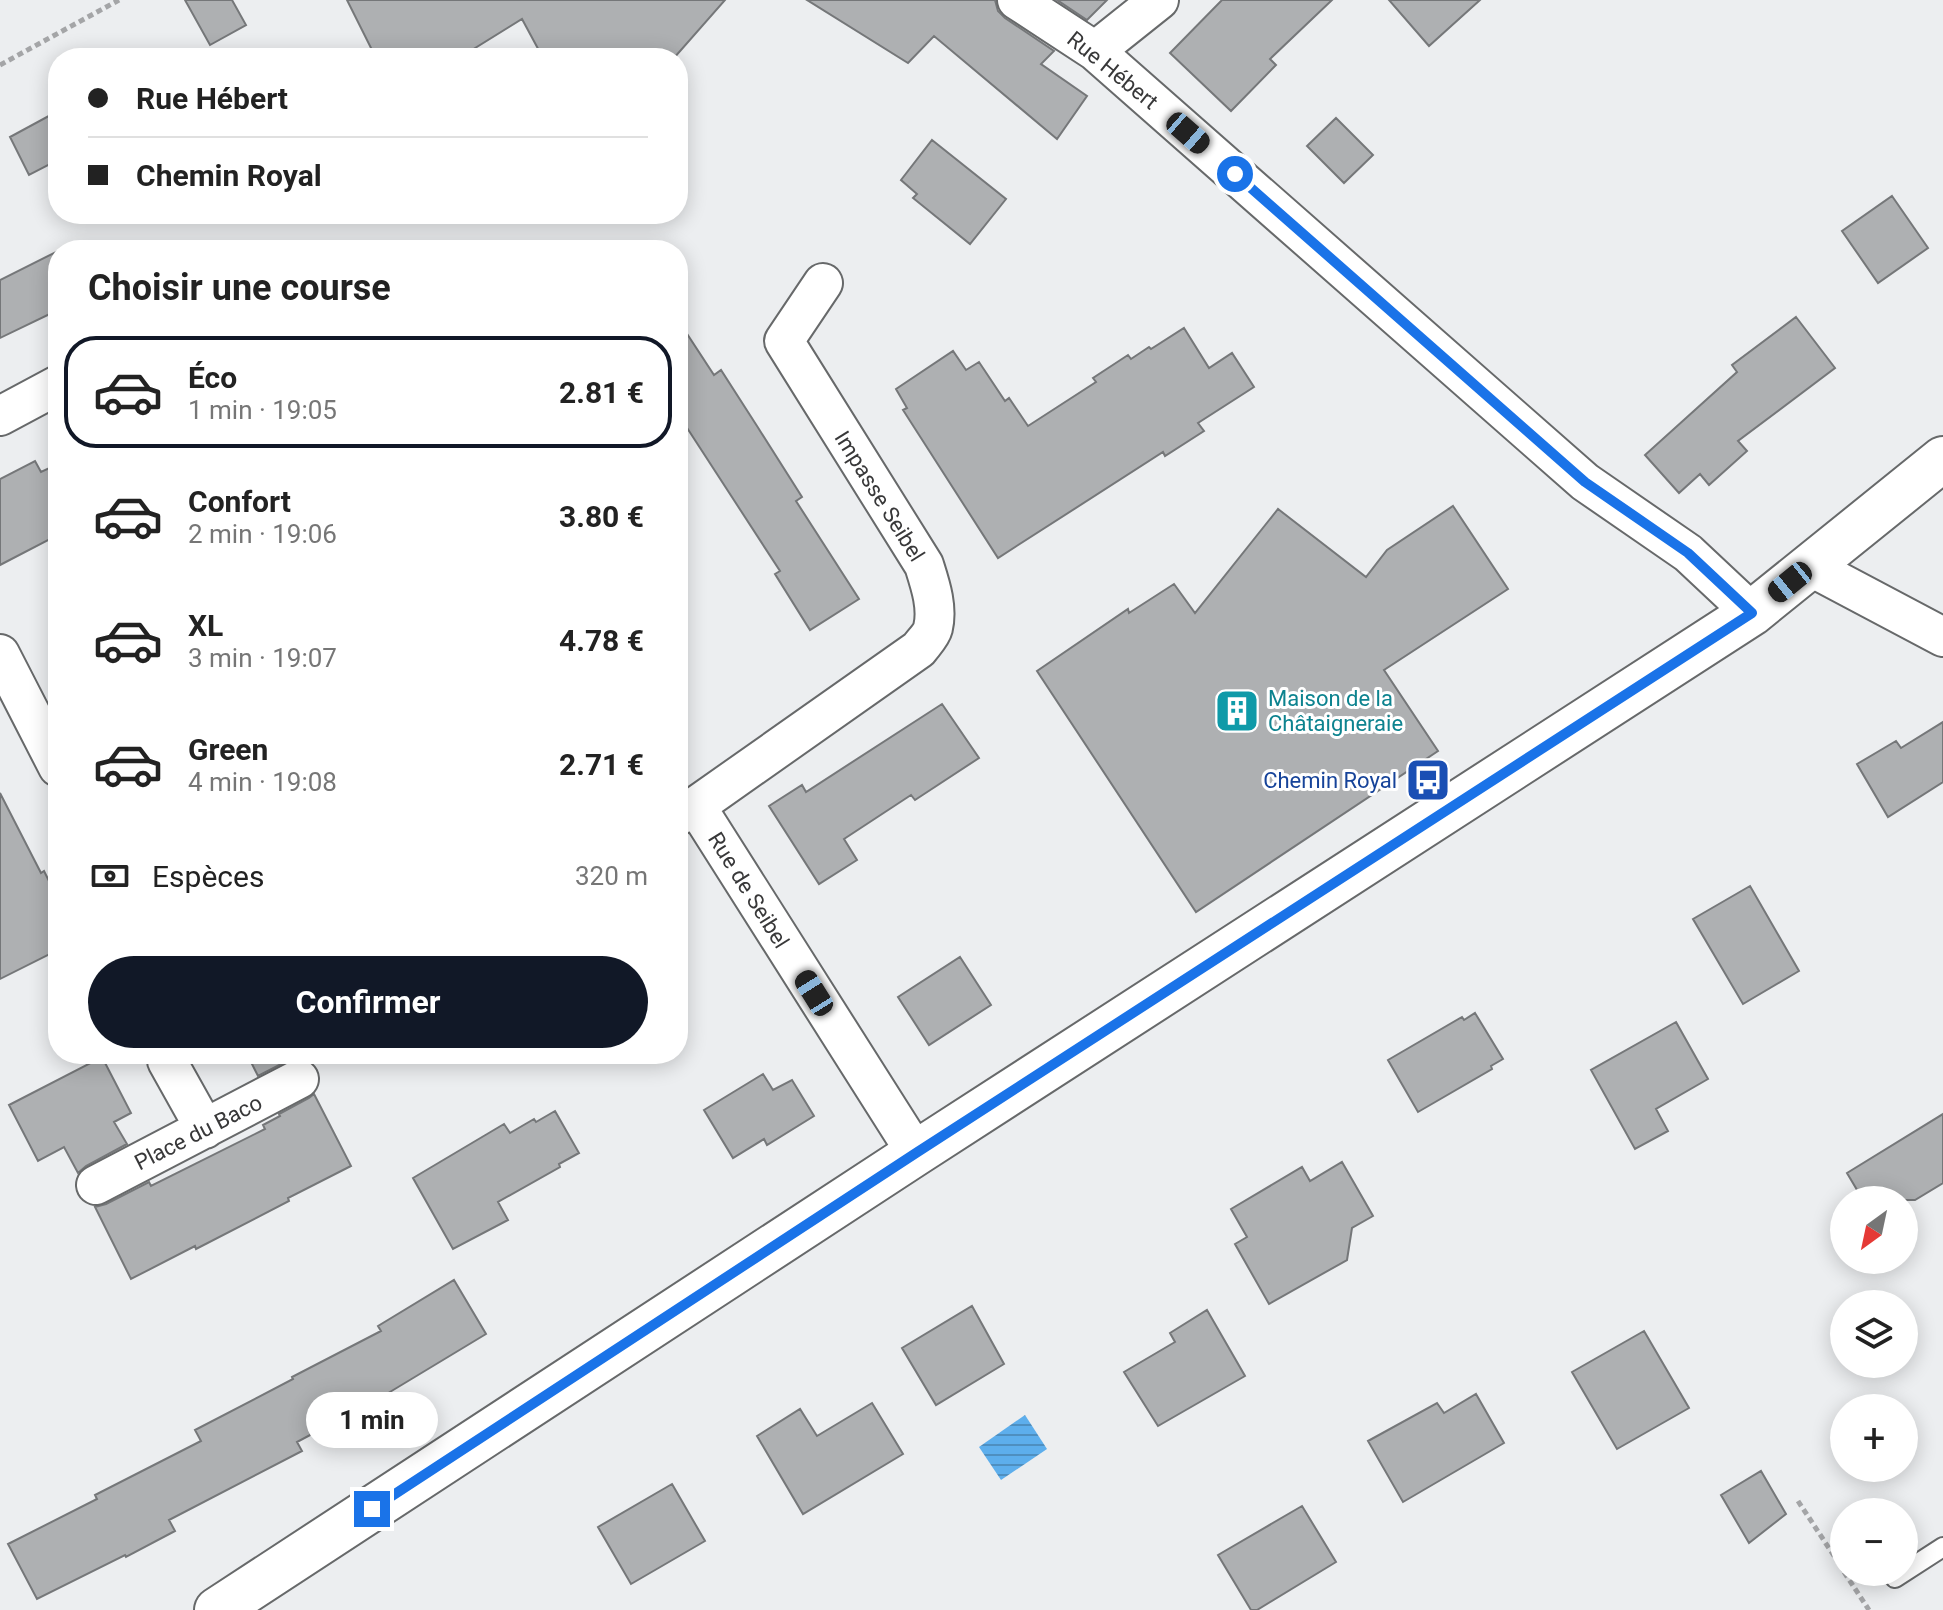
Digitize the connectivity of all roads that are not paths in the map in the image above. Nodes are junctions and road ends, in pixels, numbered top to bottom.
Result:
1 (1017, 0) edge
2 (1159, 0) edge
3 (1095, 51) junction
4 (823, 283) dead end
5 (48, 390) edge
6 (0, 416) edge
7 (1943, 459) edge
8 (1809, 566) junction
9 (1752, 613) junction
10 (1943, 637) edge
11 (0, 654) edge
12 (48, 748) edge
13 (688, 810) edge
14 (688, 812) edge
15 (169, 1064) edge
16 (299, 1079) dead end
17 (205, 1129) junction
18 (916, 1153) junction
19 (96, 1185) dead end
20 (1943, 1547) edge
21 (1918, 1563) edge
22 (217, 1610) edge

1 - 3 street, Rue Hébert
2 - 3 street
3 - 9 street, Rue Hébert
4 - 13 street, Impasse Seibel
5 - 6 street
7 - 8 street
8 - 9 street
8 - 10 street
9 - 18 street
11 - 12 street
14 - 18 street, Rue de Seibel
15 - 17 street
16 - 17 street, Place du Baco
17 - 19 street, Place du Baco
18 - 22 street
20 - 21 lane

